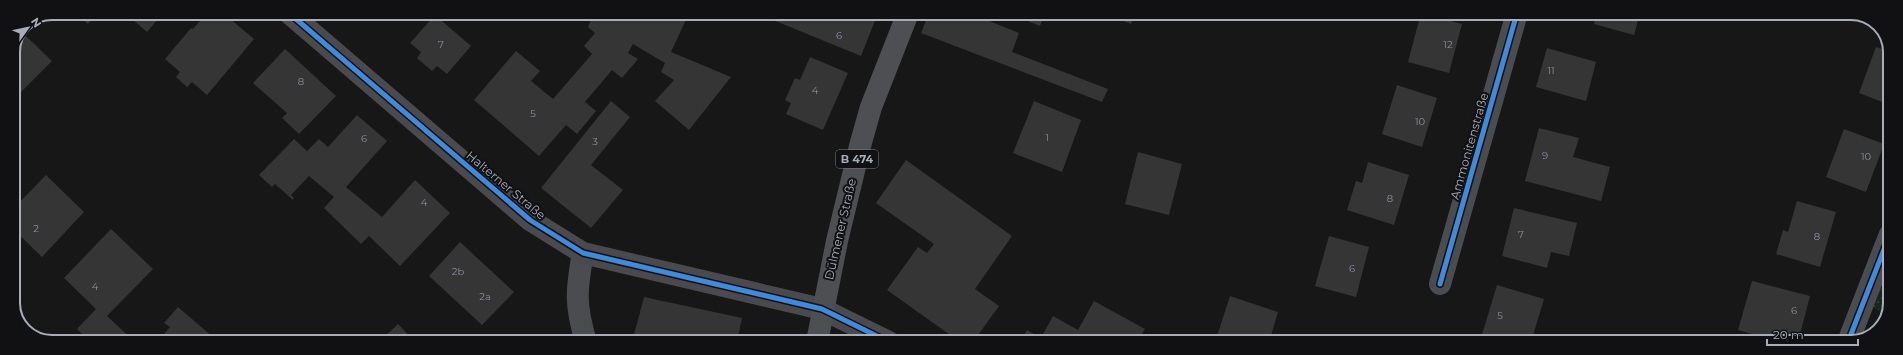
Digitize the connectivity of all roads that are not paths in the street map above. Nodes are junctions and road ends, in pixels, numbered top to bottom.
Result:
1 (297, 20) edge
2 (905, 20) edge
3 (1515, 20) edge
4 (1883, 252) edge
5 (583, 254) junction
6 (1440, 284) dead end
7 (822, 309) junction
8 (584, 335) edge
9 (818, 335) edge
10 (874, 335) edge
11 (1851, 335) edge

1 - 5 street, Halterner Straße
2 - 7 main road, Dülmener Straße / B 474
3 - 6 street, Ammonitenstraße
4 - 11 street
5 - 7 street, Halterner Straße
5 - 8 street
7 - 9 main road, B 474
7 - 10 street, Halterner Straße

